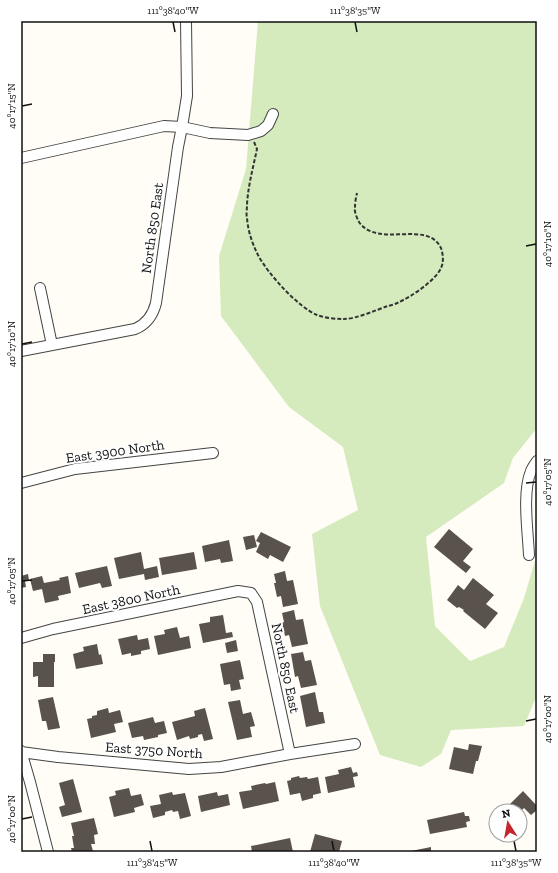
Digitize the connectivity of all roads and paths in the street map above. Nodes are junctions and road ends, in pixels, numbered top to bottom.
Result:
1 (186, 21) edge
2 (273, 114) dead end
3 (182, 127) junction
4 (248, 135) junction
5 (21, 158) edge
6 (357, 192) dead end
7 (40, 288) dead end
8 (52, 345) junction
9 (21, 351) edge
10 (213, 453) dead end
11 (537, 461) edge
12 (21, 483) edge
13 (529, 555) dead end
14 (248, 592) joint
15 (21, 638) edge
16 (355, 744) dead end
17 (21, 751) edge
18 (290, 754) junction
19 (48, 852) edge

1 - 3 street, North 850 East
2 - 4 street
3 - 4 street
3 - 5 street
3 - 8 street, North 850 East
4 - 6 path
7 - 8 street
8 - 9 street
10 - 12 street, East 3900 North
11 - 13 street
14 - 15 street, East 3800 North
14 - 18 street, North 850 East
16 - 18 street, East 3750 North
17 - 18 street, East 3750 North
17 - 19 street

